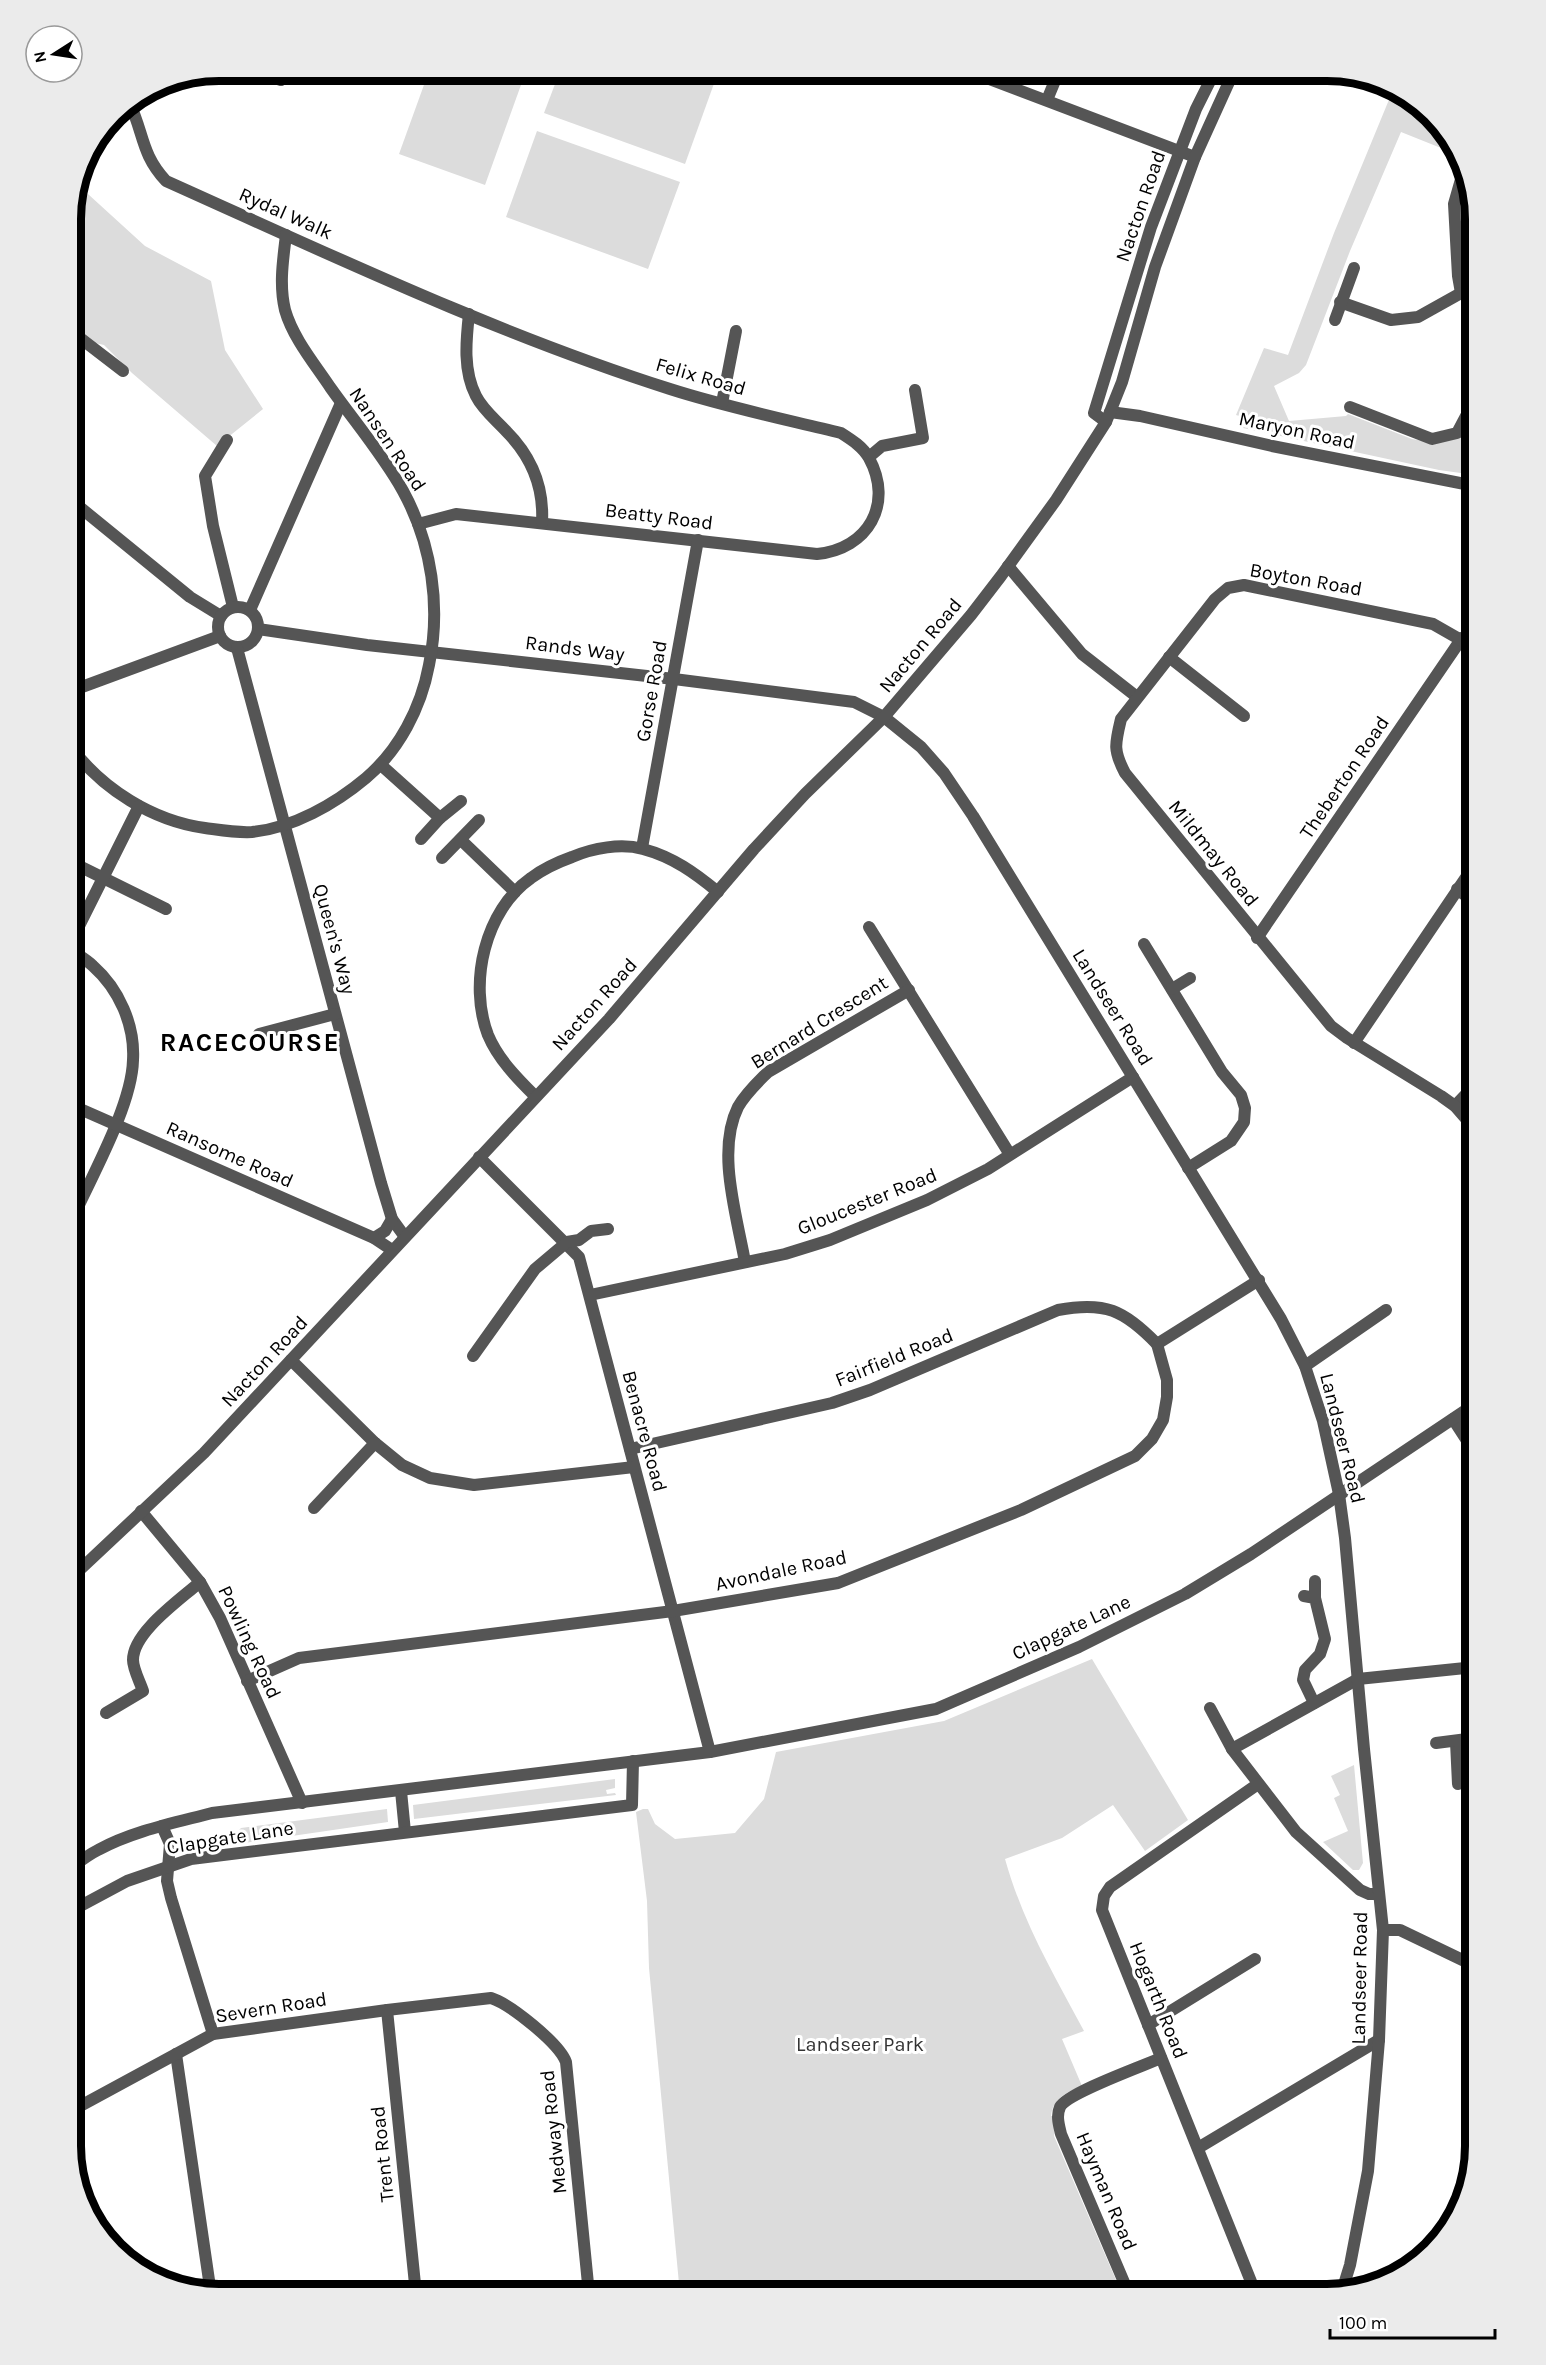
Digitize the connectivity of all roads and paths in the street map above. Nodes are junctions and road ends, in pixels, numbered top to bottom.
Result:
1 (992, 81) edge
2 (1055, 81) edge
3 (1210, 81) edge
4 (1229, 81) edge
5 (1047, 100) junction
6 (133, 112) edge
7 (1179, 151) junction
8 (1195, 157) junction
9 (1460, 184) edge
10 (286, 235) junction
11 (1354, 268) dead end
12 (1461, 293) junction
13 (1465, 295) edge
14 (1340, 302) junction
15 (469, 314) junction
16 (1335, 320) dead end
17 (736, 331) dead end
18 (81, 339) edge
19 (123, 371) dead end
20 (915, 390) dead end
21 (341, 403) junction
22 (723, 403) junction
23 (1350, 407) dead end
24 (1108, 417) junction
25 (1465, 419) edge
26 (227, 440) dead end
27 (869, 457) junction
28 (1465, 484) edge
29 (81, 510) edge
30 (542, 522) junction
31 (418, 524) junction
32 (698, 540) junction
33 (1008, 566) junction
34 (233, 607) junction
35 (249, 610) junction
36 (221, 616) junction
37 (258, 629) junction
38 (220, 636) junction
39 (1462, 638) junction
40 (1465, 640) edge
41 (237, 648) junction
42 (432, 651) junction
43 (1169, 657) junction
44 (674, 679) junction
45 (81, 687) edge
46 (1137, 697) junction
47 (1244, 716) dead end
48 (884, 717) junction
49 (81, 758) edge
50 (381, 765) junction
51 (461, 801) dead end
52 (139, 806) junction
53 (440, 818) junction
54 (480, 820) dead end
55 (285, 825) junction
56 (422, 839) dead end
57 (461, 840) junction
58 (642, 848) junction
59 (442, 858) dead end
60 (81, 867) edge
61 (103, 878) junction
62 (1465, 878) edge
63 (1457, 889) junction
64 (516, 892) junction
65 (718, 892) junction
66 (1465, 895) edge
67 (166, 909) dead end
68 (81, 922) edge
69 (869, 927) dead end
70 (1257, 938) junction
71 (1144, 944) dead end
72 (81, 957) edge
73 (1191, 978) dead end
74 (1172, 989) junction
75 (909, 990) junction
76 (335, 1014) junction
77 (259, 1034) dead end
78 (1354, 1043) junction
79 (1133, 1077) junction
80 (535, 1096) junction
81 (1465, 1096) edge
82 (1455, 1106) junction
83 (81, 1109) edge
84 (1465, 1117) edge
85 (116, 1124) junction
86 (1010, 1153) junction
87 (479, 1157) junction
88 (1188, 1168) junction
89 (81, 1200) edge
90 (392, 1219) junction
91 (608, 1229) dead end
92 (405, 1237) junction
93 (374, 1238) junction
94 (567, 1242) junction
95 (393, 1250) junction
96 (745, 1262) junction
97 (1259, 1280) junction
98 (590, 1295) junction
99 (1386, 1310) dead end
100 (1156, 1344) junction
101 (473, 1356) dead end
102 (291, 1360) junction
103 (1305, 1366) junction
104 (1465, 1411) edge
105 (1453, 1419) junction
106 (1465, 1437) edge
107 (375, 1443) junction
108 (630, 1449) junction
109 (634, 1467) junction
110 (1339, 1494) junction
111 (314, 1508) dead end
112 (141, 1511) junction
113 (82, 1566) edge
114 (1315, 1581) dead end
115 (200, 1582) junction
116 (673, 1611) junction
117 (1465, 1668) edge
118 (1358, 1679) junction
119 (247, 1681) junction
120 (1314, 1703) junction
121 (1210, 1708) dead end
122 (106, 1713) dead end
123 (1465, 1740) edge
124 (1456, 1742) junction
125 (1436, 1743) dead end
126 (1232, 1749) junction
127 (710, 1752) junction
128 (633, 1761) junction
129 (1258, 1784) junction
130 (1458, 1784) dead end
131 (400, 1791) junction
132 (302, 1803) junction
133 (162, 1826) junction
134 (405, 1832) junction
135 (81, 1861) edge
136 (168, 1865) junction
137 (1379, 1894) junction
138 (81, 1905) edge
139 (1383, 1930) junction
140 (1255, 1959) dead end
141 (1465, 1961) edge
142 (387, 2010) junction
143 (1148, 2025) junction
144 (213, 2034) junction
145 (1379, 2040) junction
146 (176, 2054) junction
147 (1161, 2058) junction
148 (81, 2105) edge
149 (1198, 2148) junction
150 (1344, 2283) edge
151 (210, 2284) edge
152 (415, 2284) edge
153 (588, 2284) edge
154 (1125, 2284) edge
155 (1252, 2284) edge

1 - 5 street
2 - 5 street
3 - 7 street, Nacton Road
4 - 8 street, Nacton Road
5 - 7 street
6 - 10 street, Rydal Walk
7 - 8 street
7 - 24 street, Nacton Road
8 - 24 street, Nacton Road
9 - 12 street
10 - 15 street, Rydal Walk
10 - 21 street, Nansen Road
11 - 14 street
12 - 13 street
12 - 14 street
14 - 16 street
15 - 22 street, Felix Road
15 - 30 street
17 - 22 street
18 - 19 street
20 - 27 street
21 - 31 street, Nansen Road
21 - 35 street
22 - 27 street, Felix Road
23 - 25 street
24 - 28 street, Maryon Road
24 - 33 street, Nacton Road
26 - 34 street
27 - 32 street, Beatty Road
29 - 36 street
30 - 31 street, Beatty Road
30 - 32 street, Beatty Road
31 - 42 street, Nansen Road
32 - 44 street, Gorse Road
33 - 46 street
33 - 48 street, Nacton Road
34 - 35 street
34 - 36 street
35 - 37 street
36 - 38 street
37 - 41 street
37 - 42 street, Rands Way
38 - 41 street
38 - 45 street
39 - 40 street, Boyton Road
39 - 43 street, Boyton Road
39 - 70 street, Theberton Road
41 - 55 street, Queen's Way
42 - 44 street, Rands Way
42 - 50 street, Nansen Road
43 - 46 street, Boyton Road
43 - 47 street
44 - 48 street, Rands Way
44 - 58 street, Gorse Road
46 - 70 street, Mildmay Road
48 - 65 street, Nacton Road
48 - 79 street, Landseer Road
49 - 52 street, Nansen Road
50 - 53 street
50 - 55 street, Nansen Road
51 - 53 street
52 - 55 street, Nansen Road
52 - 61 street
53 - 56 street
54 - 57 street
55 - 76 street, Queen's Way
57 - 59 street
57 - 64 street
58 - 64 street
58 - 65 street
60 - 61 street
61 - 67 street
61 - 68 street
62 - 63 street
63 - 66 street
63 - 78 street
64 - 80 street
65 - 80 street, Nacton Road
69 - 75 street
70 - 78 street, Mildmay Road
71 - 74 street
72 - 85 street
73 - 74 street
74 - 88 street
75 - 86 street
75 - 96 street, Bernard Crescent
76 - 77 street
76 - 90 street, Queen's Way
78 - 82 street, Mildmay Road
79 - 86 street, Gloucester Road
79 - 88 street, Landseer Road
80 - 87 street, Nacton Road
81 - 82 street
82 - 84 street, Mildmay Road
83 - 85 street, Ransome Road
85 - 89 street
85 - 93 street, Ransome Road
86 - 96 street, Gloucester Road
87 - 92 street, Nacton Road
87 - 94 street, Benacre Road
88 - 97 street, Landseer Road
90 - 92 street, Queen's Way
90 - 93 street
91 - 94 street
92 - 95 street, Nacton Road
93 - 95 street, Ransome Road
94 - 98 street, Benacre Road
94 - 101 street
95 - 102 street, Nacton Road
96 - 98 street, Gloucester Road
97 - 100 street
97 - 103 street, Landseer Road
98 - 108 street, Benacre Road
99 - 103 street
100 - 108 street, Fairfield Road
100 - 116 street, Avondale Road
102 - 107 street
102 - 112 street, Nacton Road
103 - 110 street, Landseer Road
104 - 105 street, Clapgate Lane
105 - 106 street
105 - 110 street, Clapgate Lane
107 - 109 street
107 - 111 street
108 - 109 street, Benacre Road
109 - 116 street, Benacre Road
110 - 118 street, Landseer Road
110 - 127 street, Clapgate Lane
112 - 113 street, Nacton Road
112 - 115 street, Powling Road
114 - 120 street
115 - 119 street, Powling Road
115 - 122 street
116 - 119 street, Avondale Road
116 - 127 street, Benacre Road
117 - 118 street
118 - 120 street
118 - 137 street, Landseer Road
119 - 132 street, Powling Road
120 - 126 street
121 - 126 street
123 - 124 street
124 - 125 street
124 - 130 street
126 - 129 street
127 - 128 street, Clapgate Lane
128 - 131 street, Clapgate Lane
128 - 134 street, Clapgate Lane
129 - 137 street
129 - 143 street, Hogarth Road
131 - 132 street, Clapgate Lane
131 - 134 street
132 - 133 street, Clapgate Lane
133 - 135 street, Clapgate Lane
133 - 136 street
134 - 136 street, Clapgate Lane
136 - 138 street, Clapgate Lane
136 - 144 street
137 - 139 street, Landseer Road
139 - 141 street
139 - 145 street, Landseer Road
140 - 143 street
142 - 144 street, Severn Road
142 - 152 street, Trent Road
142 - 153 street, Medway Road
143 - 147 street, Hogarth Road
144 - 146 street, Severn Road
145 - 149 street
145 - 150 street, Landseer Road
146 - 148 street, Severn Road
146 - 151 street
147 - 149 street, Hogarth Road
147 - 154 street, Hayman Road
149 - 155 street, Hogarth Road

